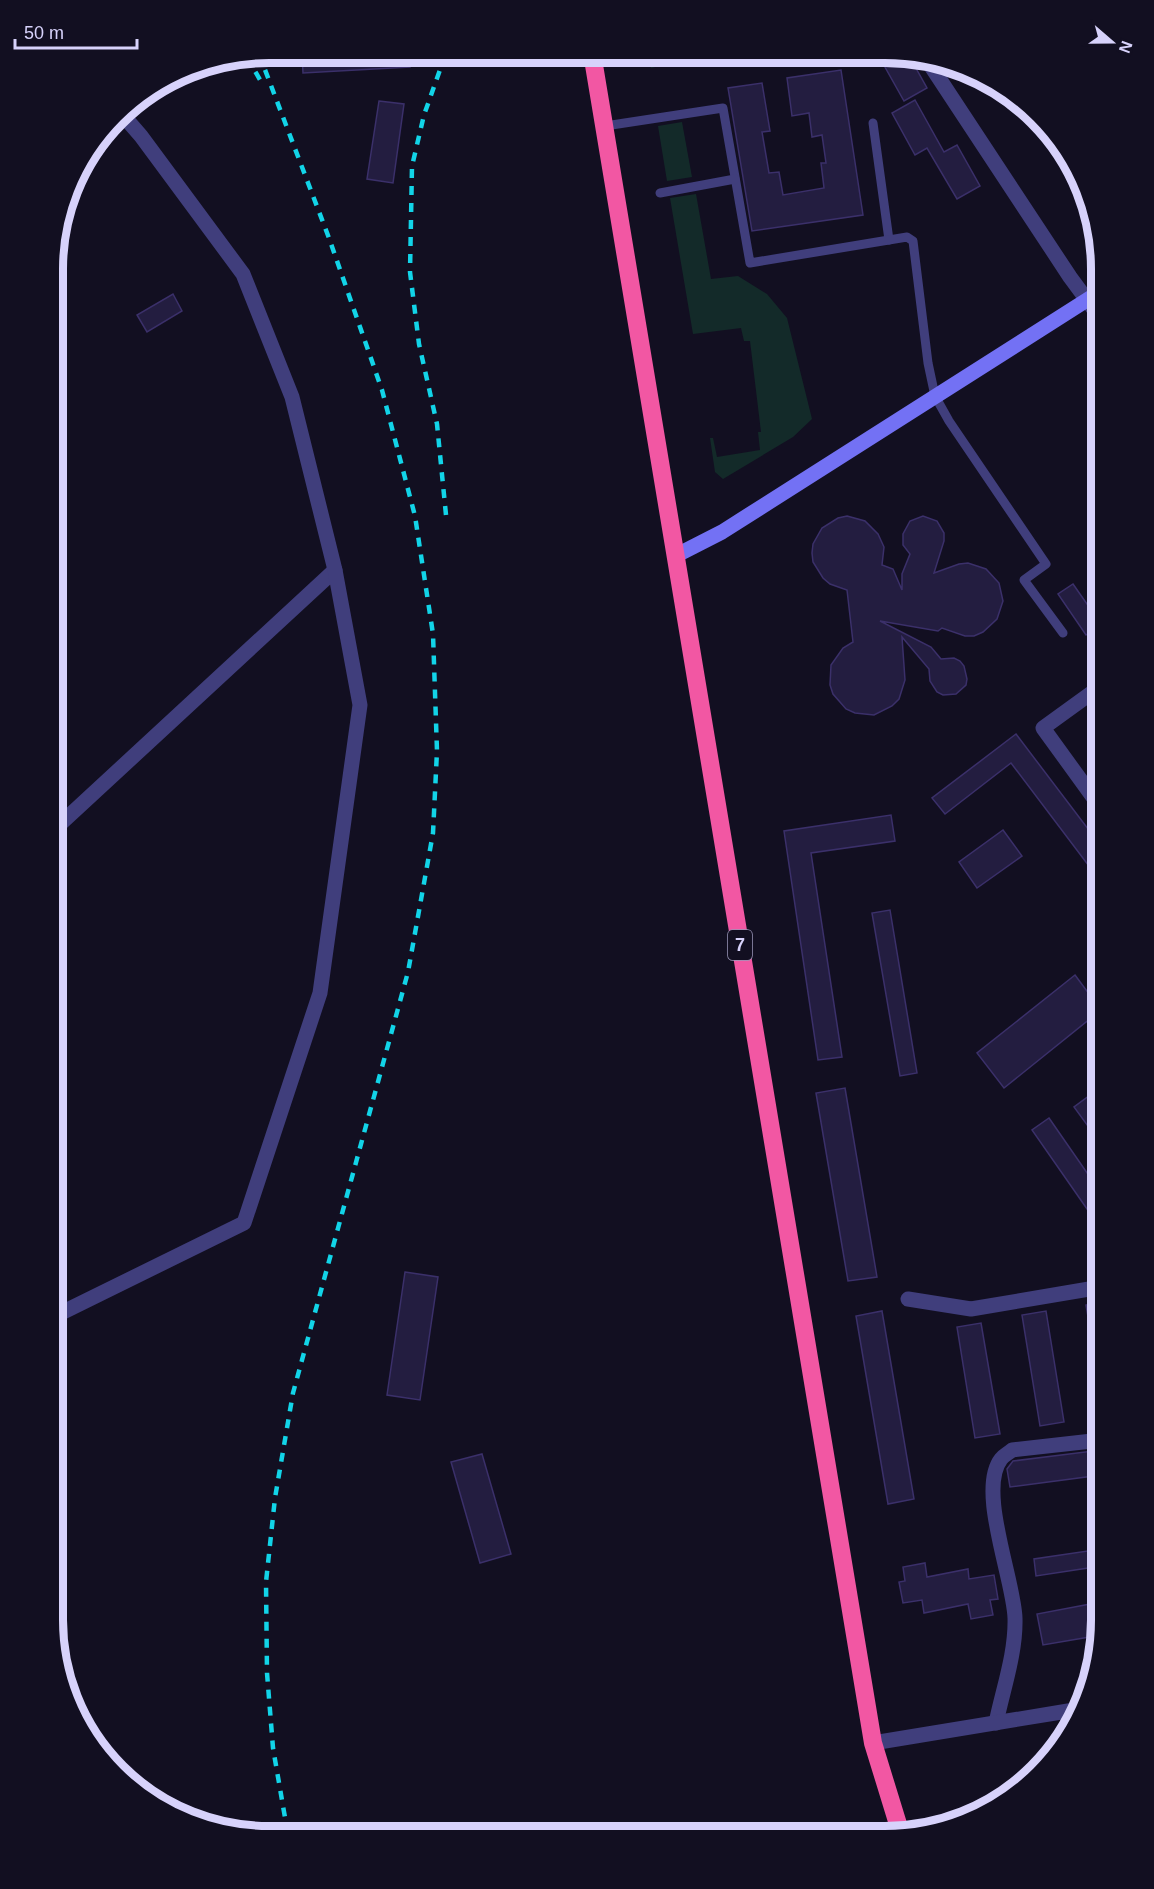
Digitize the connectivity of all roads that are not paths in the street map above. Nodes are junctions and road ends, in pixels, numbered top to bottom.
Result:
1 (594, 63) edge
2 (933, 69) edge
3 (127, 120) edge
4 (873, 123) dead end
5 (605, 126) junction
6 (735, 179) junction
7 (660, 192) dead end
8 (889, 240) junction
9 (1091, 297) edge
10 (1087, 300) junction
11 (1091, 305) edge
12 (935, 396) junction
13 (675, 556) junction
14 (334, 570) junction
15 (1063, 633) dead end
16 (1091, 693) edge
17 (1091, 794) edge
18 (63, 821) edge
19 (1091, 1289) edge
20 (908, 1299) dead end
21 (63, 1312) edge
22 (1091, 1441) edge
23 (1070, 1711) edge
24 (996, 1723) junction
25 (873, 1743) junction
26 (899, 1826) edge

1 - 5 highway, 7
2 - 10 street
3 - 14 street
4 - 8 lane
5 - 6 lane
5 - 13 highway, 7
6 - 7 lane
6 - 8 lane
8 - 12 lane
9 - 10 street
10 - 11 street
10 - 12 street
12 - 13 street
12 - 15 lane
13 - 25 highway, 7
14 - 18 street
14 - 21 street
16 - 17 street
19 - 20 street
22 - 24 street
23 - 24 street
24 - 25 street
25 - 26 highway, 7

